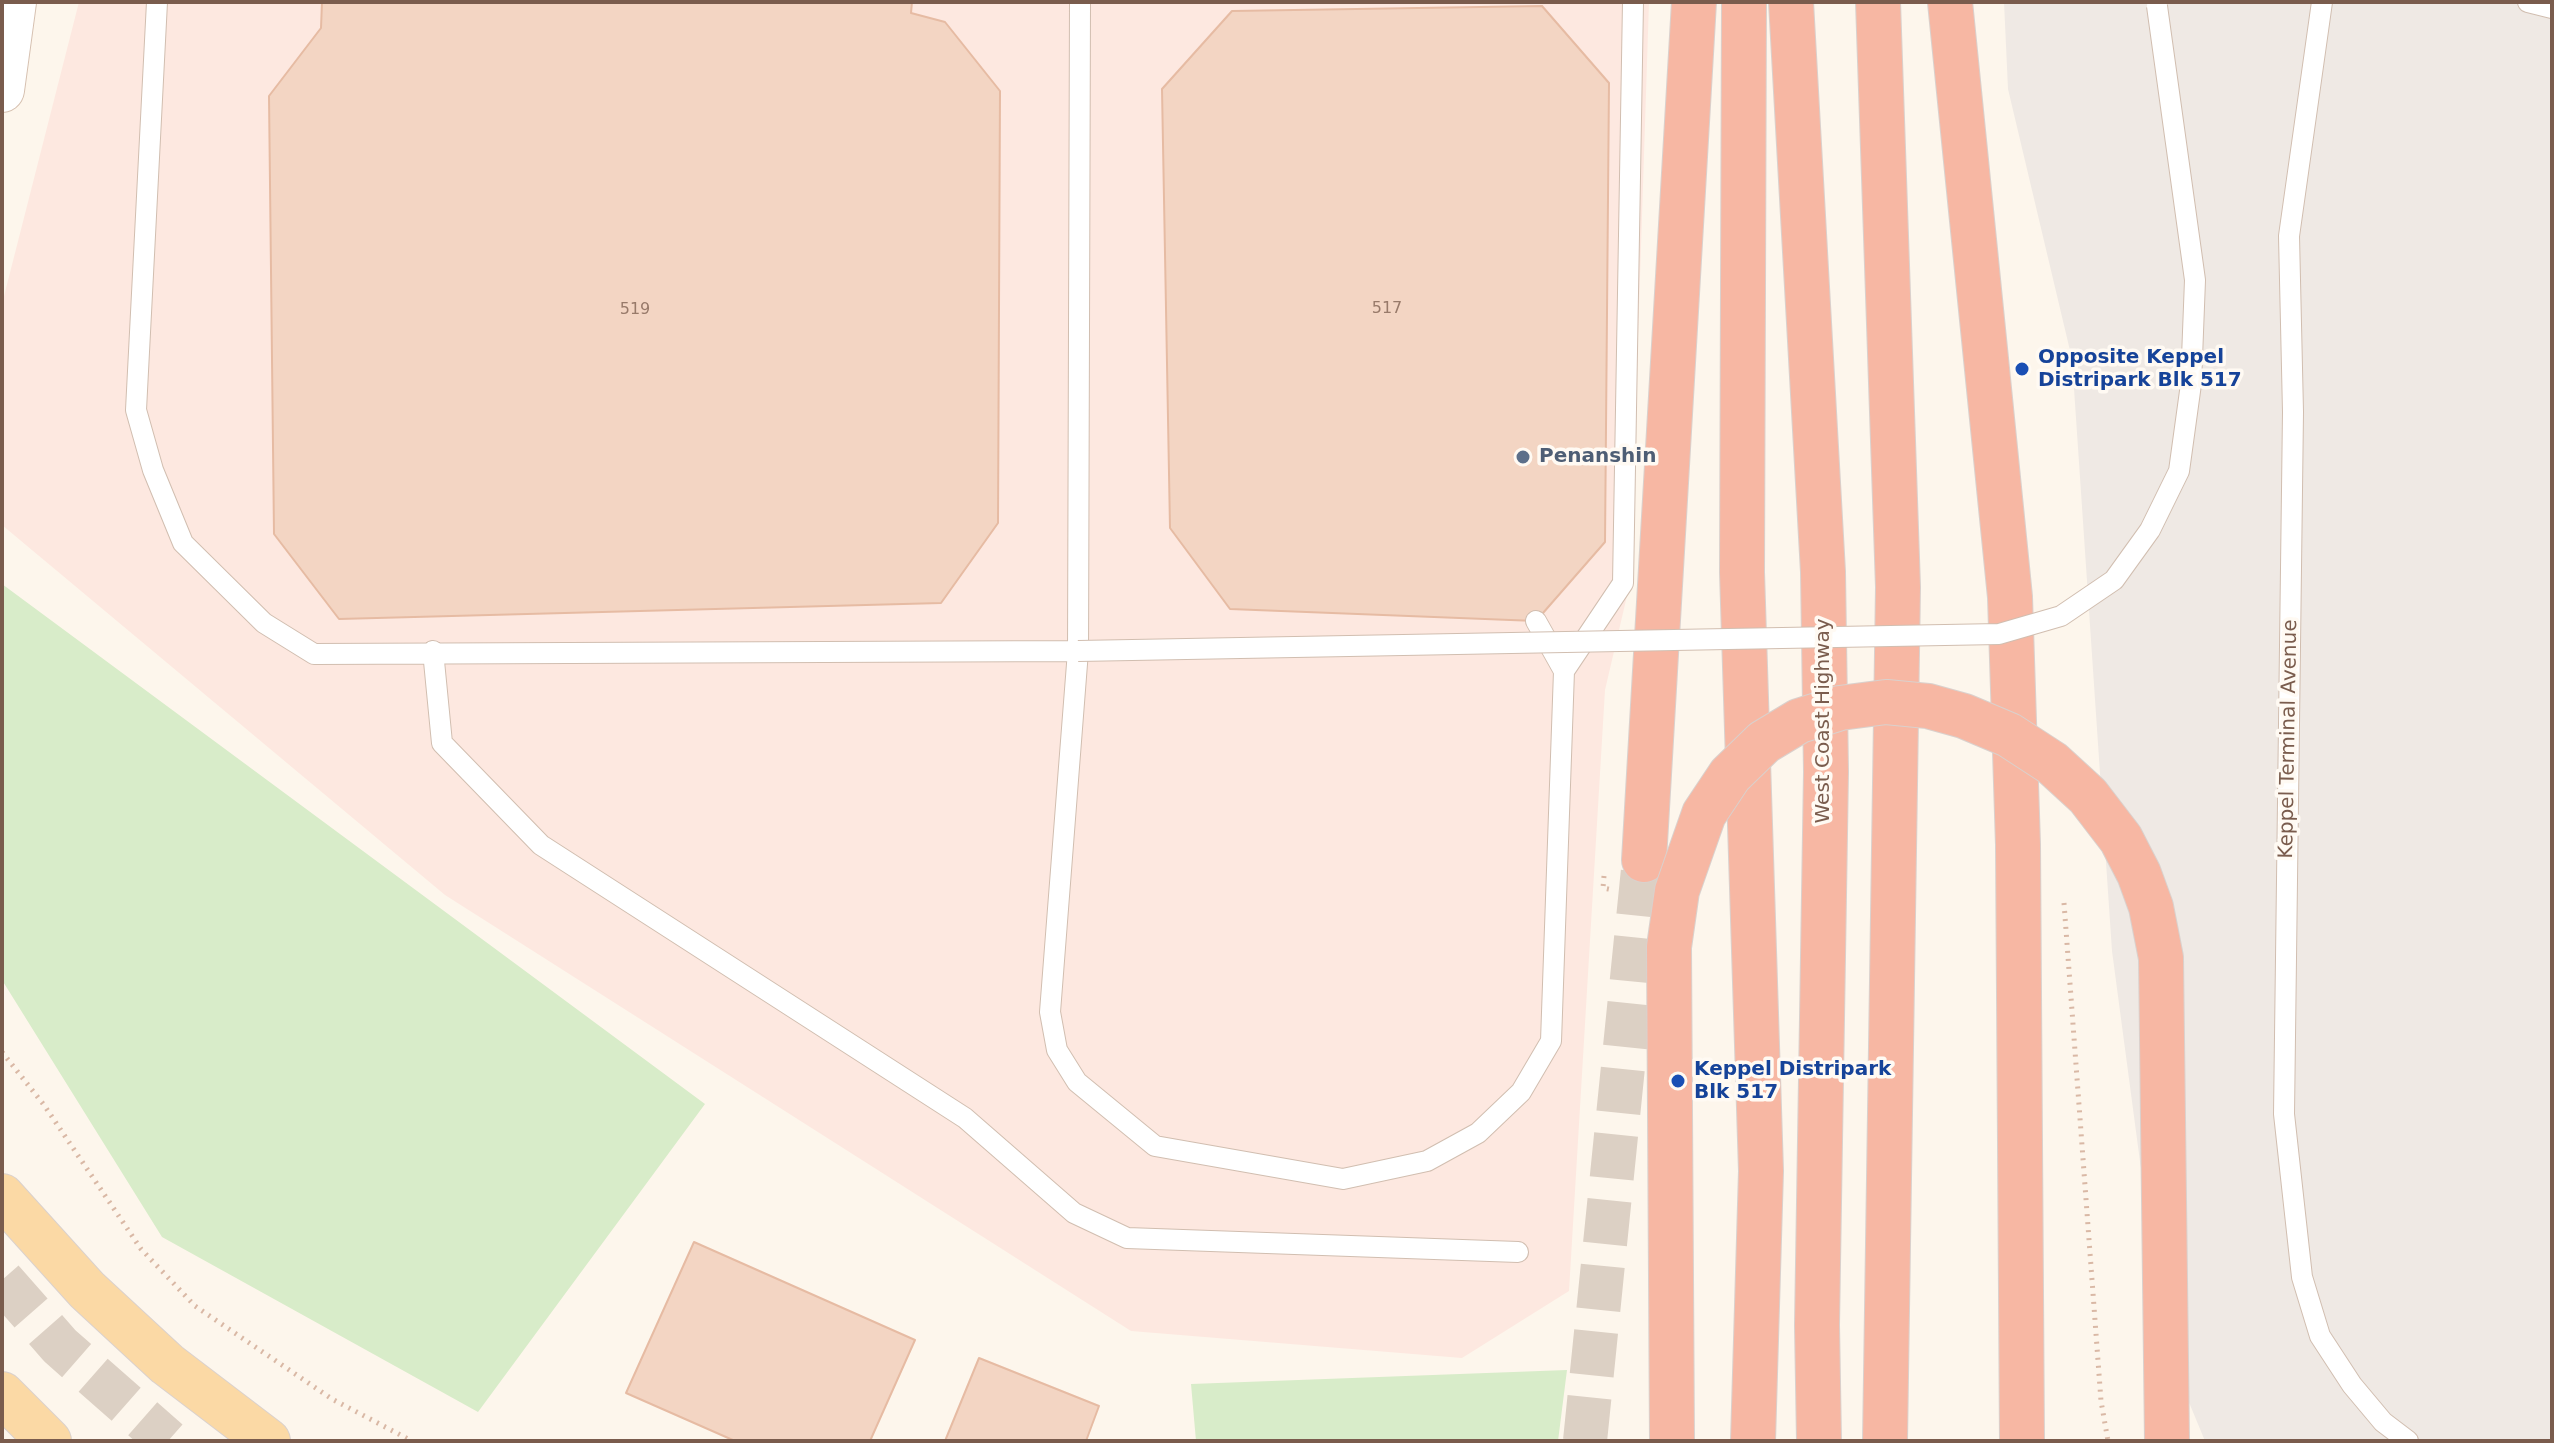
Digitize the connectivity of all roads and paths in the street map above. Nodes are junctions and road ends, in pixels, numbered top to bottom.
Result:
1 (14, 2) edge
2 (157, 2) edge
3 (1080, 2) edge
4 (1633, 2) edge
5 (1694, 2) edge
6 (1744, 2) edge
7 (1791, 2) edge
8 (1878, 2) edge
9 (1950, 2) edge
10 (2322, 2) edge
11 (2528, 2) edge
12 (2158, 4) edge
13 (2552, 8) edge
14 (2, 90) edge
15 (1536, 621) dead end
16 (433, 651) junction
17 (1078, 651) junction
18 (1564, 671) junction
19 (1644, 860) tunnel mouth
20 (2, 1052) edge
21 (2, 1196) edge
22 (1518, 1252) dead end
23 (2, 1394) edge
24 (49, 1441) edge
25 (268, 1441) edge
26 (412, 1441) edge
27 (1672, 1441) edge
28 (1753, 1441) edge
29 (1819, 1441) edge
30 (1885, 1441) edge
31 (2022, 1441) edge
32 (2167, 1441) edge
33 (2408, 1441) edge

1 - 14 main road
2 - 16 lane
3 - 17 lane
4 - 18 lane
5 - 19 highway
6 - 28 highway
7 - 29 highway, West Coast Highway
8 - 30 highway
9 - 31 highway
10 - 33 lane, Keppel Terminal Avenue
11 - 13 lane
12 - 17 lane, bridge
15 - 18 lane
16 - 17 lane
16 - 22 lane
17 - 18 lane
20 - 26 path
21 - 25 main road
23 - 24 main road
27 - 32 highway, bridge

